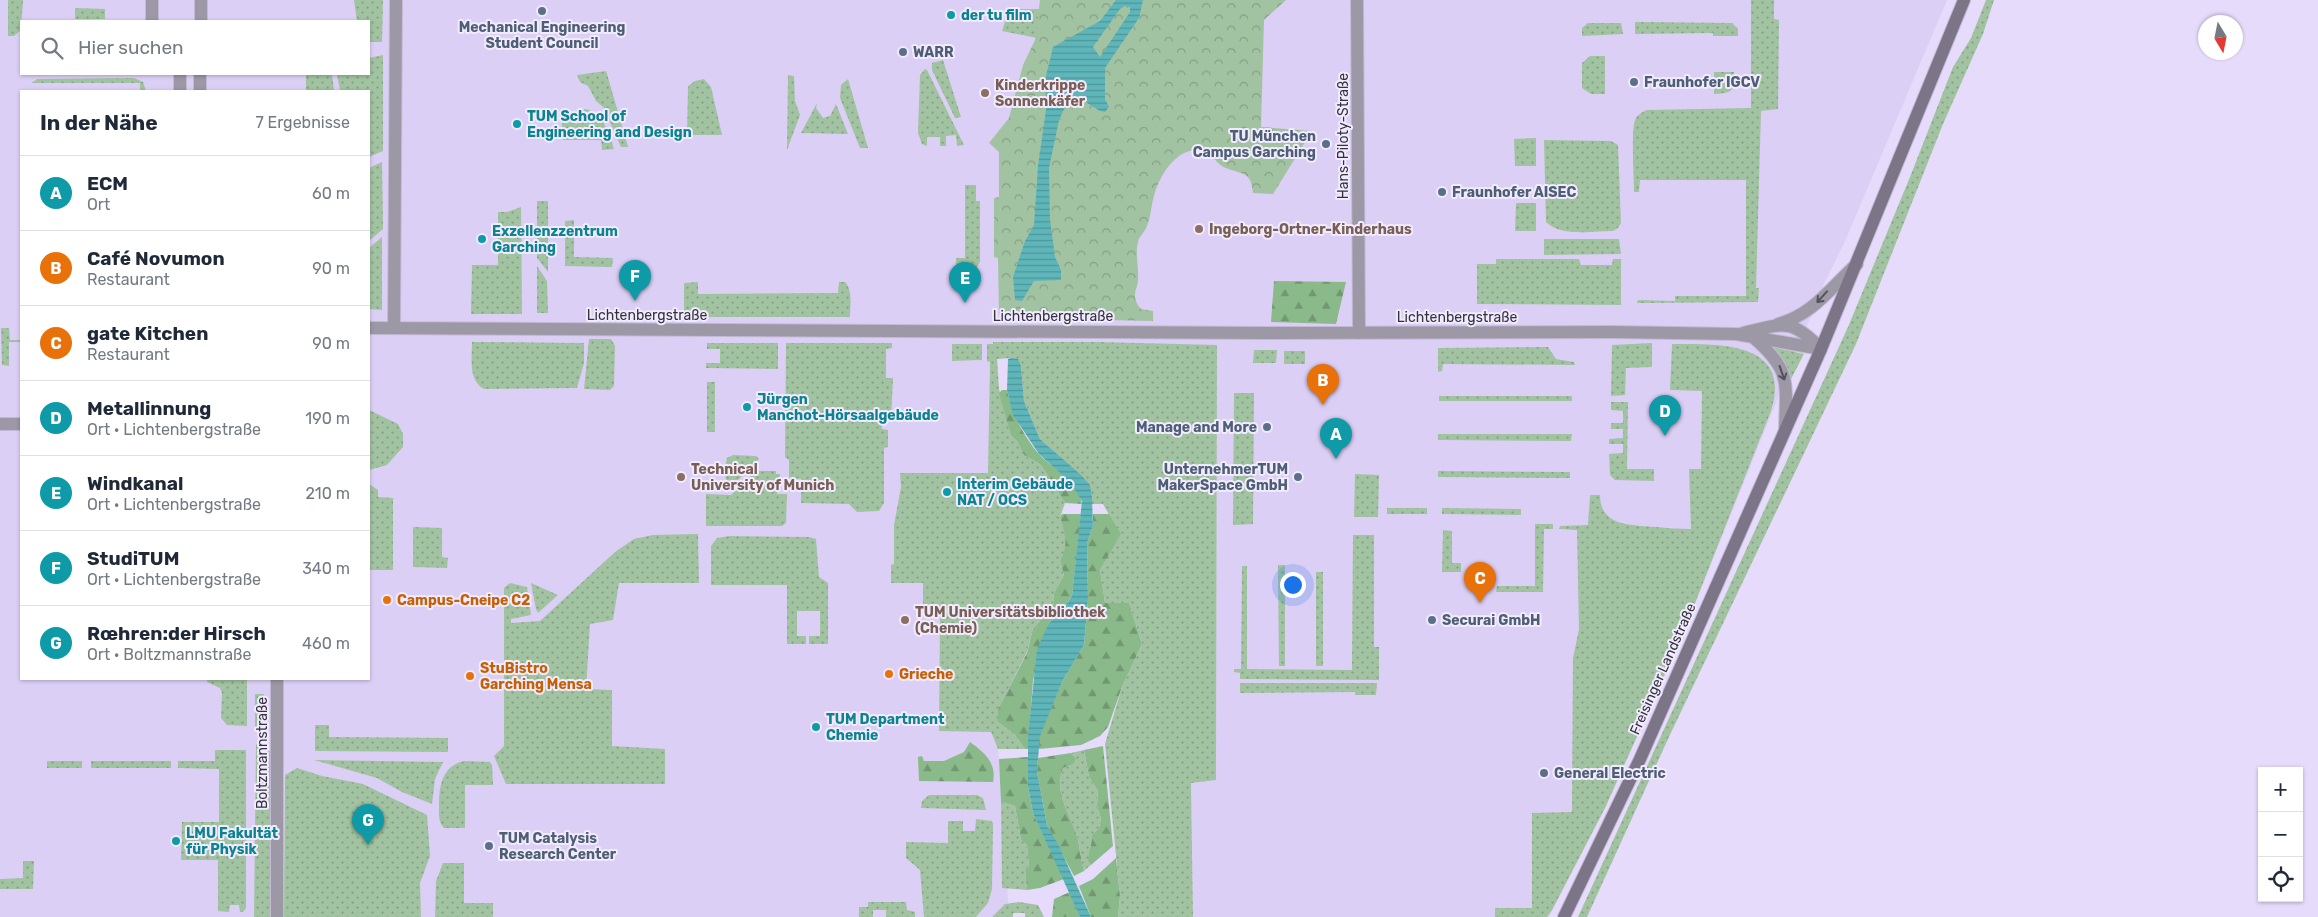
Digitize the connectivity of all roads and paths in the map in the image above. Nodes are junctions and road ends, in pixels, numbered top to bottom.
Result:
1 (152, 0) edge
2 (201, 0) edge
3 (396, 0) edge
4 (1357, 0) edge
5 (1964, 0) edge
6 (152, 20) edge
7 (201, 20) edge
8 (180, 75) edge
9 (200, 75) edge
10 (180, 90) edge
11 (200, 90) edge
12 (1857, 264) junction
13 (1778, 324) junction
14 (370, 328) edge
15 (394, 328) junction
16 (1359, 333) junction
17 (1736, 334) junction
18 (1752, 336) junction
19 (1821, 349) junction
20 (0, 424) edge
21 (20, 424) edge
22 (1784, 430) junction
23 (277, 680) edge
24 (277, 917) edge
25 (1564, 917) edge

1 - 6 street
2 - 7 street
3 - 15 street
4 - 16 street, Hans-Piloty-Straße
5 - 12 main road, Freisinger Landstraße
8 - 10 street
9 - 11 street
12 -> 13 street, Lichtenbergstraße
12 - 19 main road, Freisinger Landstraße
13 - 17 street, Lichtenbergstraße
13 - 19 street
14 - 15 street, Lichtenbergstraße
15 - 16 street, Lichtenbergstraße
16 - 17 street, Lichtenbergstraße
17 - 18 street, Lichtenbergstraße
18 - 19 street, Lichtenbergstraße
18 -> 22 street
19 - 22 main road, Freisinger Landstraße
20 - 21 street
22 - 25 main road, Freisinger Landstraße
23 - 24 street, Boltzmannstraße

